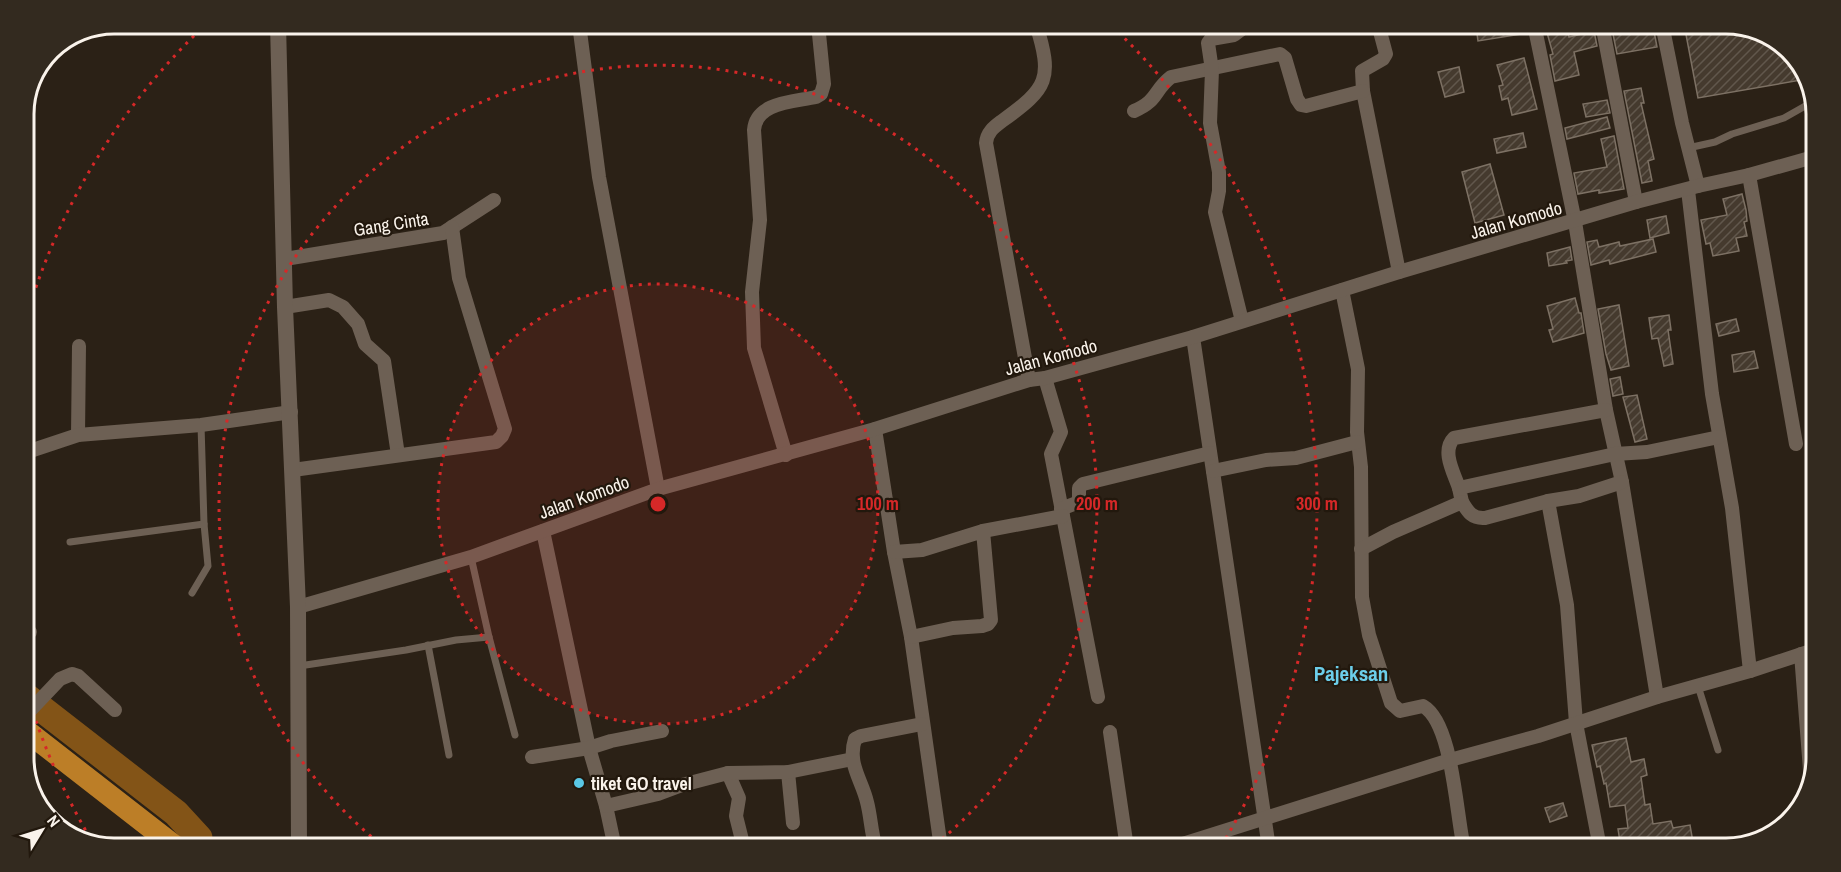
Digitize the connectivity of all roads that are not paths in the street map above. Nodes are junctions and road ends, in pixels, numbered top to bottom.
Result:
1 (278, 34) edge
2 (580, 34) edge
3 (819, 34) edge
4 (1039, 34) edge
5 (1234, 34) edge
6 (1381, 34) edge
7 (1536, 34) edge
8 (1604, 34) edge
9 (1664, 34) edge
10 (1212, 70) junction
11 (1363, 91) junction
12 (1806, 106) edge
13 (1134, 111) dead end
14 (1688, 148) junction
15 (1806, 160) edge
16 (1749, 175) junction
17 (1693, 188) junction
18 (494, 200) dead end
19 (1636, 202) junction
20 (1575, 222) junction
21 (452, 227) junction
22 (285, 259) junction
23 (1399, 272) junction
24 (1342, 290) junction
25 (285, 307) junction
26 (1242, 321) junction
27 (1193, 337) junction
28 (79, 346) dead end
29 (1045, 378) junction
30 (1029, 380) junction
31 (1606, 410) junction
32 (291, 412) junction
33 (201, 425) junction
34 (875, 429) junction
35 (78, 435) junction
36 (1719, 437) junction
37 (1357, 442) junction
38 (1796, 444) dead end
39 (35, 449) edge
40 (1210, 453) junction
41 (1615, 454) junction
42 (398, 455) junction
43 (786, 455) junction
44 (293, 470) junction
45 (1213, 471) junction
46 (1622, 482) junction
47 (1459, 488) junction
48 (657, 489) junction
49 (1548, 501) junction
50 (1462, 502) junction
51 (1062, 512) junction
52 (204, 524) junction
53 (543, 531) junction
54 (983, 531) junction
55 (70, 542) dead end
56 (1361, 549) junction
57 (894, 552) junction
58 (471, 557) junction
59 (192, 593) dead end
60 (297, 608) junction
61 (489, 637) junction
62 (911, 637) junction
63 (428, 645) junction
64 (1806, 652) edge
65 (1801, 654) junction
66 (298, 666) junction
67 (1750, 671) junction
68 (1698, 686) junction
69 (1098, 697) dead end
70 (1657, 697) junction
71 (35, 709) edge
72 (115, 710) dead end
73 (1806, 718) edge
74 (1576, 723) junction
75 (922, 724) junction
76 (35, 727) edge
77 (662, 731) dead end
78 (1110, 732) dead end
79 (515, 735) dead end
80 (589, 748) junction
81 (1718, 750) dead end
82 (449, 755) dead end
83 (532, 757) dead end
84 (854, 759) junction
85 (1450, 760) junction
86 (788, 772) junction
87 (728, 773) junction
88 (606, 806) junction
89 (1265, 819) junction
90 (793, 824) dead end
91 (165, 838) edge
92 (299, 838) edge
93 (613, 838) edge
94 (742, 838) edge
95 (872, 838) edge
96 (939, 838) edge
97 (1126, 838) edge
98 (1203, 838) edge
99 (1268, 838) edge
100 (1462, 838) edge
101 (1598, 838) edge

1 - 22 street
2 - 48 street
3 - 43 street
4 - 30 street
5 - 10 street
6 - 11 street
7 - 20 street
8 - 19 street
9 - 14 street
10 - 11 street
10 - 13 street
10 - 26 street
11 - 23 street
12 - 14 lane
14 - 17 street
15 - 16 street, Jalan Komodo
16 - 17 street, Jalan Komodo
16 - 38 street
17 - 19 street, Jalan Komodo
17 - 36 street
18 - 21 street, Gang Cinta
19 - 20 street, Jalan Komodo
20 - 23 street, Jalan Komodo
20 - 31 street
21 - 22 street, Gang Cinta
21 - 42 street
22 - 25 street
23 - 24 street, Jalan Komodo
24 - 26 street, Jalan Komodo
24 - 37 street
25 - 32 street
25 - 42 street
26 - 27 street, Jalan Komodo
27 - 29 street, Jalan Komodo
27 - 40 street
28 - 35 street
29 - 30 street, Jalan Komodo
29 - 51 street
30 - 34 street, Jalan Komodo
31 - 41 street
31 - 47 street
32 - 33 street
32 - 44 street
33 - 35 street
33 - 52 lane
34 - 43 street, Jalan Komodo
34 - 57 street
35 - 39 street
36 - 41 street
36 - 67 street
37 - 45 street
37 - 56 street
40 - 45 street
40 - 51 street
41 - 46 street
41 - 47 street
42 - 44 street
43 - 48 street, Jalan Komodo
44 - 60 street
45 - 89 street
46 - 49 street
46 - 70 street
47 - 50 street
48 - 53 street, Jalan Komodo
49 - 50 street
49 - 74 street
50 - 56 street
51 - 54 street
51 - 69 street
52 - 55 lane
52 - 59 lane
53 - 58 street, Jalan Komodo
53 - 80 street
54 - 57 street
54 - 62 street
56 - 85 street
57 - 62 street
58 - 60 street, Jalan Komodo
58 - 61 lane
60 - 66 street
61 - 63 lane
61 - 79 lane
62 - 75 street
63 - 66 lane
63 - 82 lane
64 - 65 street
65 - 67 street
65 - 73 street
66 - 92 street
67 - 68 street
68 - 70 street
68 - 81 lane
70 - 74 street
71 - 72 street
74 - 85 street
74 - 101 street
75 - 84 street
75 - 96 street
76 - 91 highway
77 - 80 street
78 - 97 street
80 - 83 street
80 - 88 street
84 - 86 street
84 - 95 street
85 - 89 street
85 - 100 street
86 - 87 street
86 - 90 street
87 - 88 street
87 - 94 street
88 - 93 street
89 - 98 street
89 - 99 street

